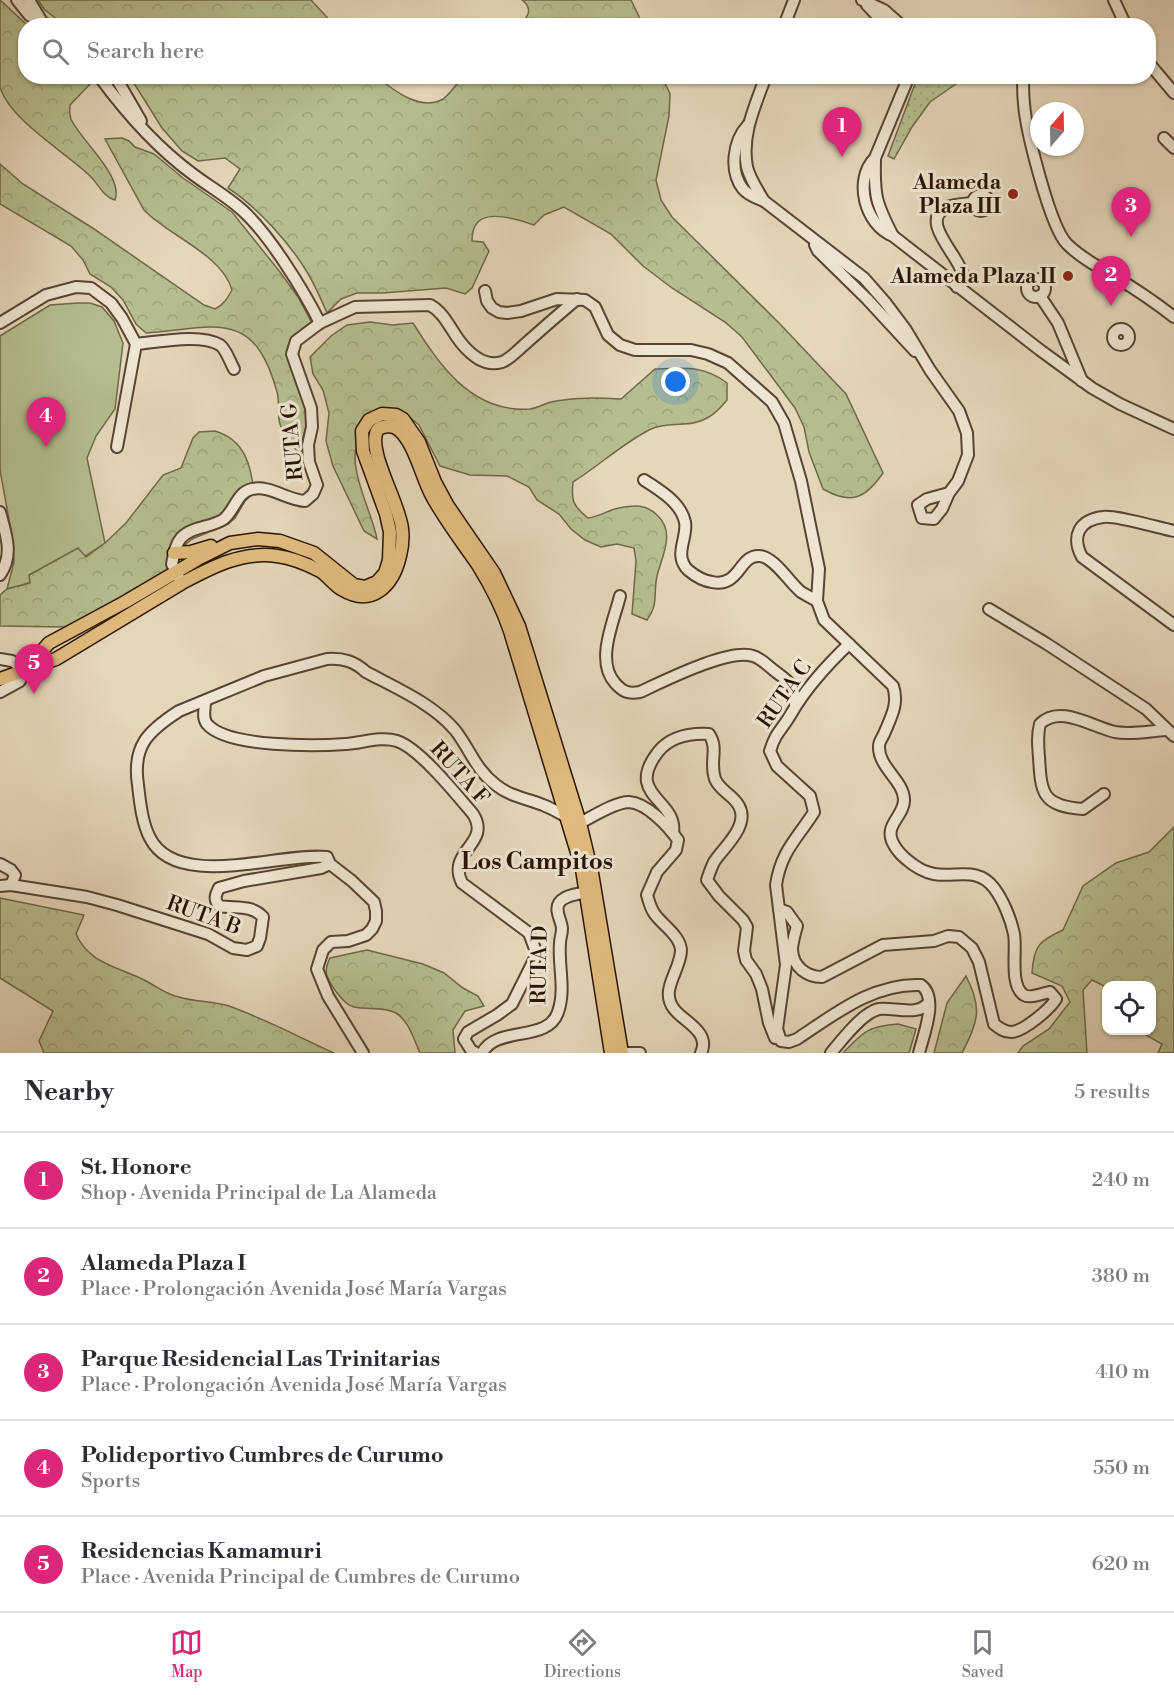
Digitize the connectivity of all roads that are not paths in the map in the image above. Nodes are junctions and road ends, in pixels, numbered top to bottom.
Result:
1 (17, 0) edge
2 (29, 0) edge
3 (1114, 0) edge
4 (791, 1) edge
5 (864, 1) edge
6 (35, 18) edge
7 (42, 18) edge
8 (786, 18) edge
9 (880, 18) edge
10 (893, 18) edge
11 (1122, 18) edge
12 (1156, 71) edge
13 (105, 84) edge
14 (120, 84) edge
15 (763, 84) edge
16 (902, 84) edge
17 (1024, 84) edge
18 (1174, 93) edge
19 (147, 132) junction
20 (1164, 138) dead end
21 (1174, 148) edge
22 (973, 203) dead end
23 (957, 287) junction
24 (485, 291) dead end
25 (1040, 296) dead end
26 (577, 299) junction
27 (1174, 317) edge
28 (0, 323) edge
29 (320, 324) junction
30 (136, 344) junction
31 (234, 369) dead end
32 (1082, 381) junction
33 (1174, 429) edge
34 (117, 447) dead end
35 (644, 480) dead end
36 (949, 493) dead end
37 (0, 512) edge
38 (1174, 531) edge
39 (230, 543) junction
40 (174, 554) junction
41 (0, 575) edge
42 (178, 578) junction
43 (620, 596) dead end
44 (817, 601) junction
45 (990, 609) dead end
46 (1174, 625) edge
47 (849, 644) junction
48 (0, 659) edge
49 (25, 670) junction
50 (0, 679) edge
51 (0, 692) edge
52 (205, 702) junction
53 (795, 705) junction
54 (1170, 733) edge
55 (1104, 794) dead end
56 (567, 818) junction
57 (580, 823) junction
58 (673, 833) junction
59 (0, 864) edge
60 (330, 864) junction
61 (6, 886) edge
62 (591, 892) junction
63 (779, 909) junction
64 (929, 1002) junction
65 (781, 1041) junction
66 (363, 1053) edge
67 (476, 1053) edge
68 (482, 1053) edge
69 (618, 1053) edge
70 (640, 1053) edge
71 (701, 1053) edge
72 (831, 1053) edge
73 (919, 1053) edge

1 - 6 street
2 - 7 street
3 - 11 street
4 - 8 street
5 - 9 street
5 - 10 street
12 - 18 street
13 - 19 street
14 - 19 street
15 - 36 street
16 - 23 street
17 - 27 street
19 - 29 street
20 - 21 street
22 - 23 street
23 - 32 street
24 - 26 street
25 - 32 street
26 - 29 street, RUTA G
26 - 44 street
28 - 30 street
29 - 40 street, RUTA G
30 - 31 street
30 - 34 street
32 - 33 street
35 - 44 street
37 - 41 street
38 - 46 street
39 - 40 main road
39 - 42 main road
39 - 57 main road
40 - 42 street
42 - 49 main road
42 - 56 main road
43 - 53 street
44 - 47 street
45 - 54 street
47 - 53 street, RUTA C
47 - 63 street
48 - 49 street
49 - 50 main road
49 - 51 street
52 - 56 street, RUTA F
52 - 60 street, RUTA F
52 - 67 street, RUTA F
53 - 63 street, RUTA C
54 - 55 street
56 - 57 street, RUTA F
56 - 62 main road
57 - 58 street
57 - 62 main road
58 - 65 street
58 - 71 street
59 - 61 street
60 - 61 street, RUTA B
60 - 66 street
62 - 68 street, RUTA D
62 - 69 main road
63 - 65 street
64 - 65 street
64 - 72 street
64 - 73 street
69 - 70 street

